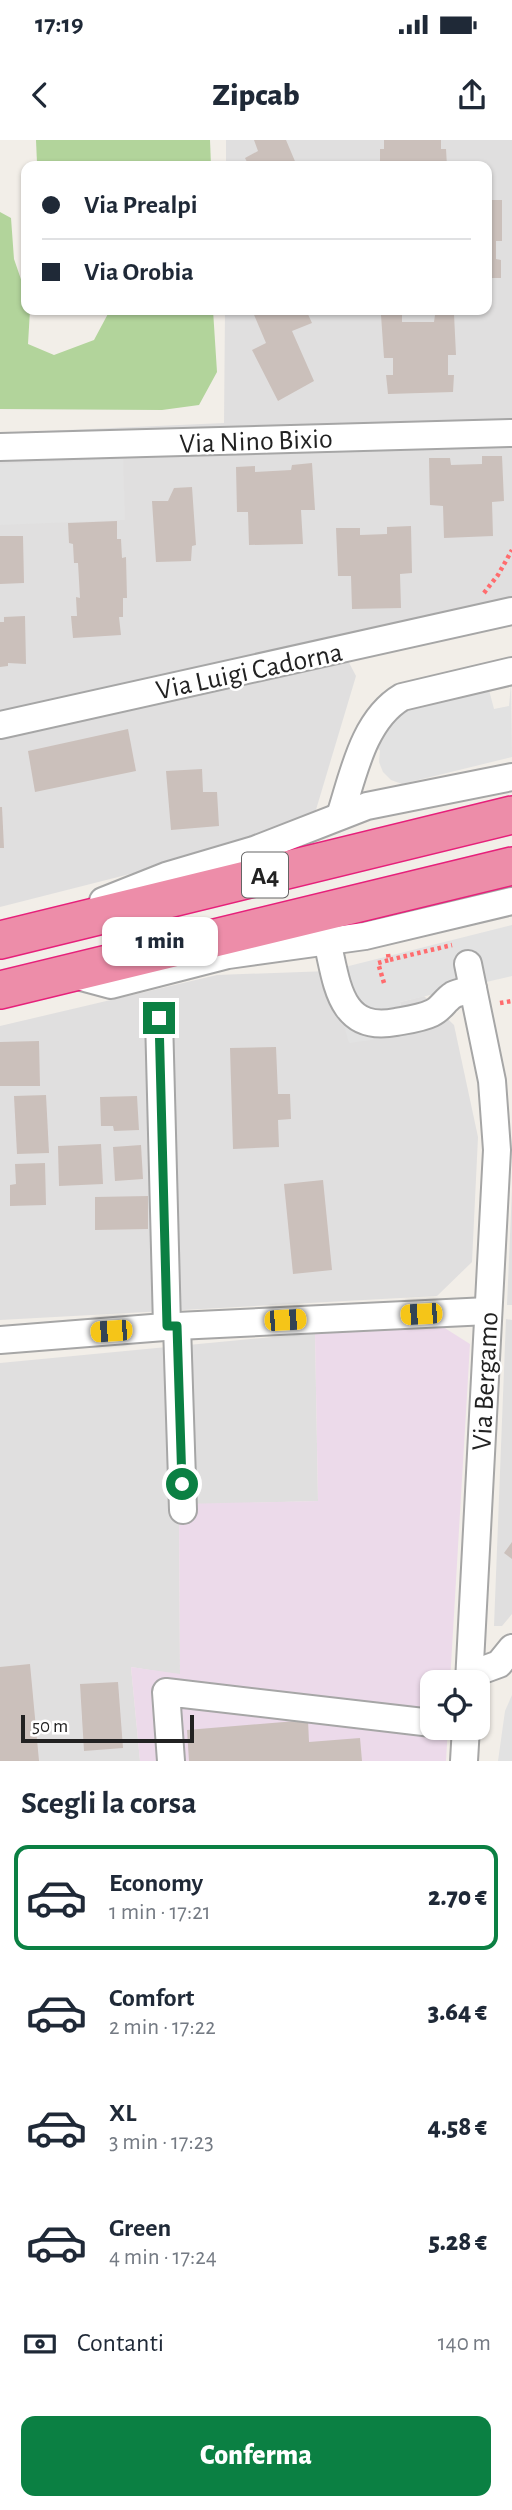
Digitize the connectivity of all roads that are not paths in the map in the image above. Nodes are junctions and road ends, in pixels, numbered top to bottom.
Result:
1 (512, 433) edge
2 (0, 447) edge
3 (507, 606) edge
4 (512, 671) edge
5 (0, 725) edge
6 (512, 777) edge
7 (512, 815) edge
8 (340, 816) junction
9 (512, 866) edge
10 (512, 901) edge
11 (10, 938) edge
12 (327, 941) junction
13 (68, 974) junction
14 (0, 990) edge
15 (159, 1018) dead end
16 (488, 1311) junction
17 (172, 1326) junction
18 (0, 1340) edge
19 (183, 1510) dead end
20 (512, 1648) edge
21 (469, 1670) edge
22 (487, 1670) edge
23 (420, 1722) edge
24 (465, 1740) edge
25 (171, 1761) edge
26 (464, 1761) edge

1 - 2 street, Via Nino Bixio
3 - 5 street, Via Luigi Cadorna
4 - 8 street
6 - 8 street
7 - 11 highway, A4
8 - 11 street
9 - 13 highway, A4
10 - 12 street
12 - 13 street
12 - 16 street, Via Bergamo
13 - 14 highway, A4
15 - 17 street
16 - 17 street
16 - 21 street, Via Bergamo
17 - 18 street
17 - 19 street
20 - 22 street
23 - 25 street
24 - 26 street

